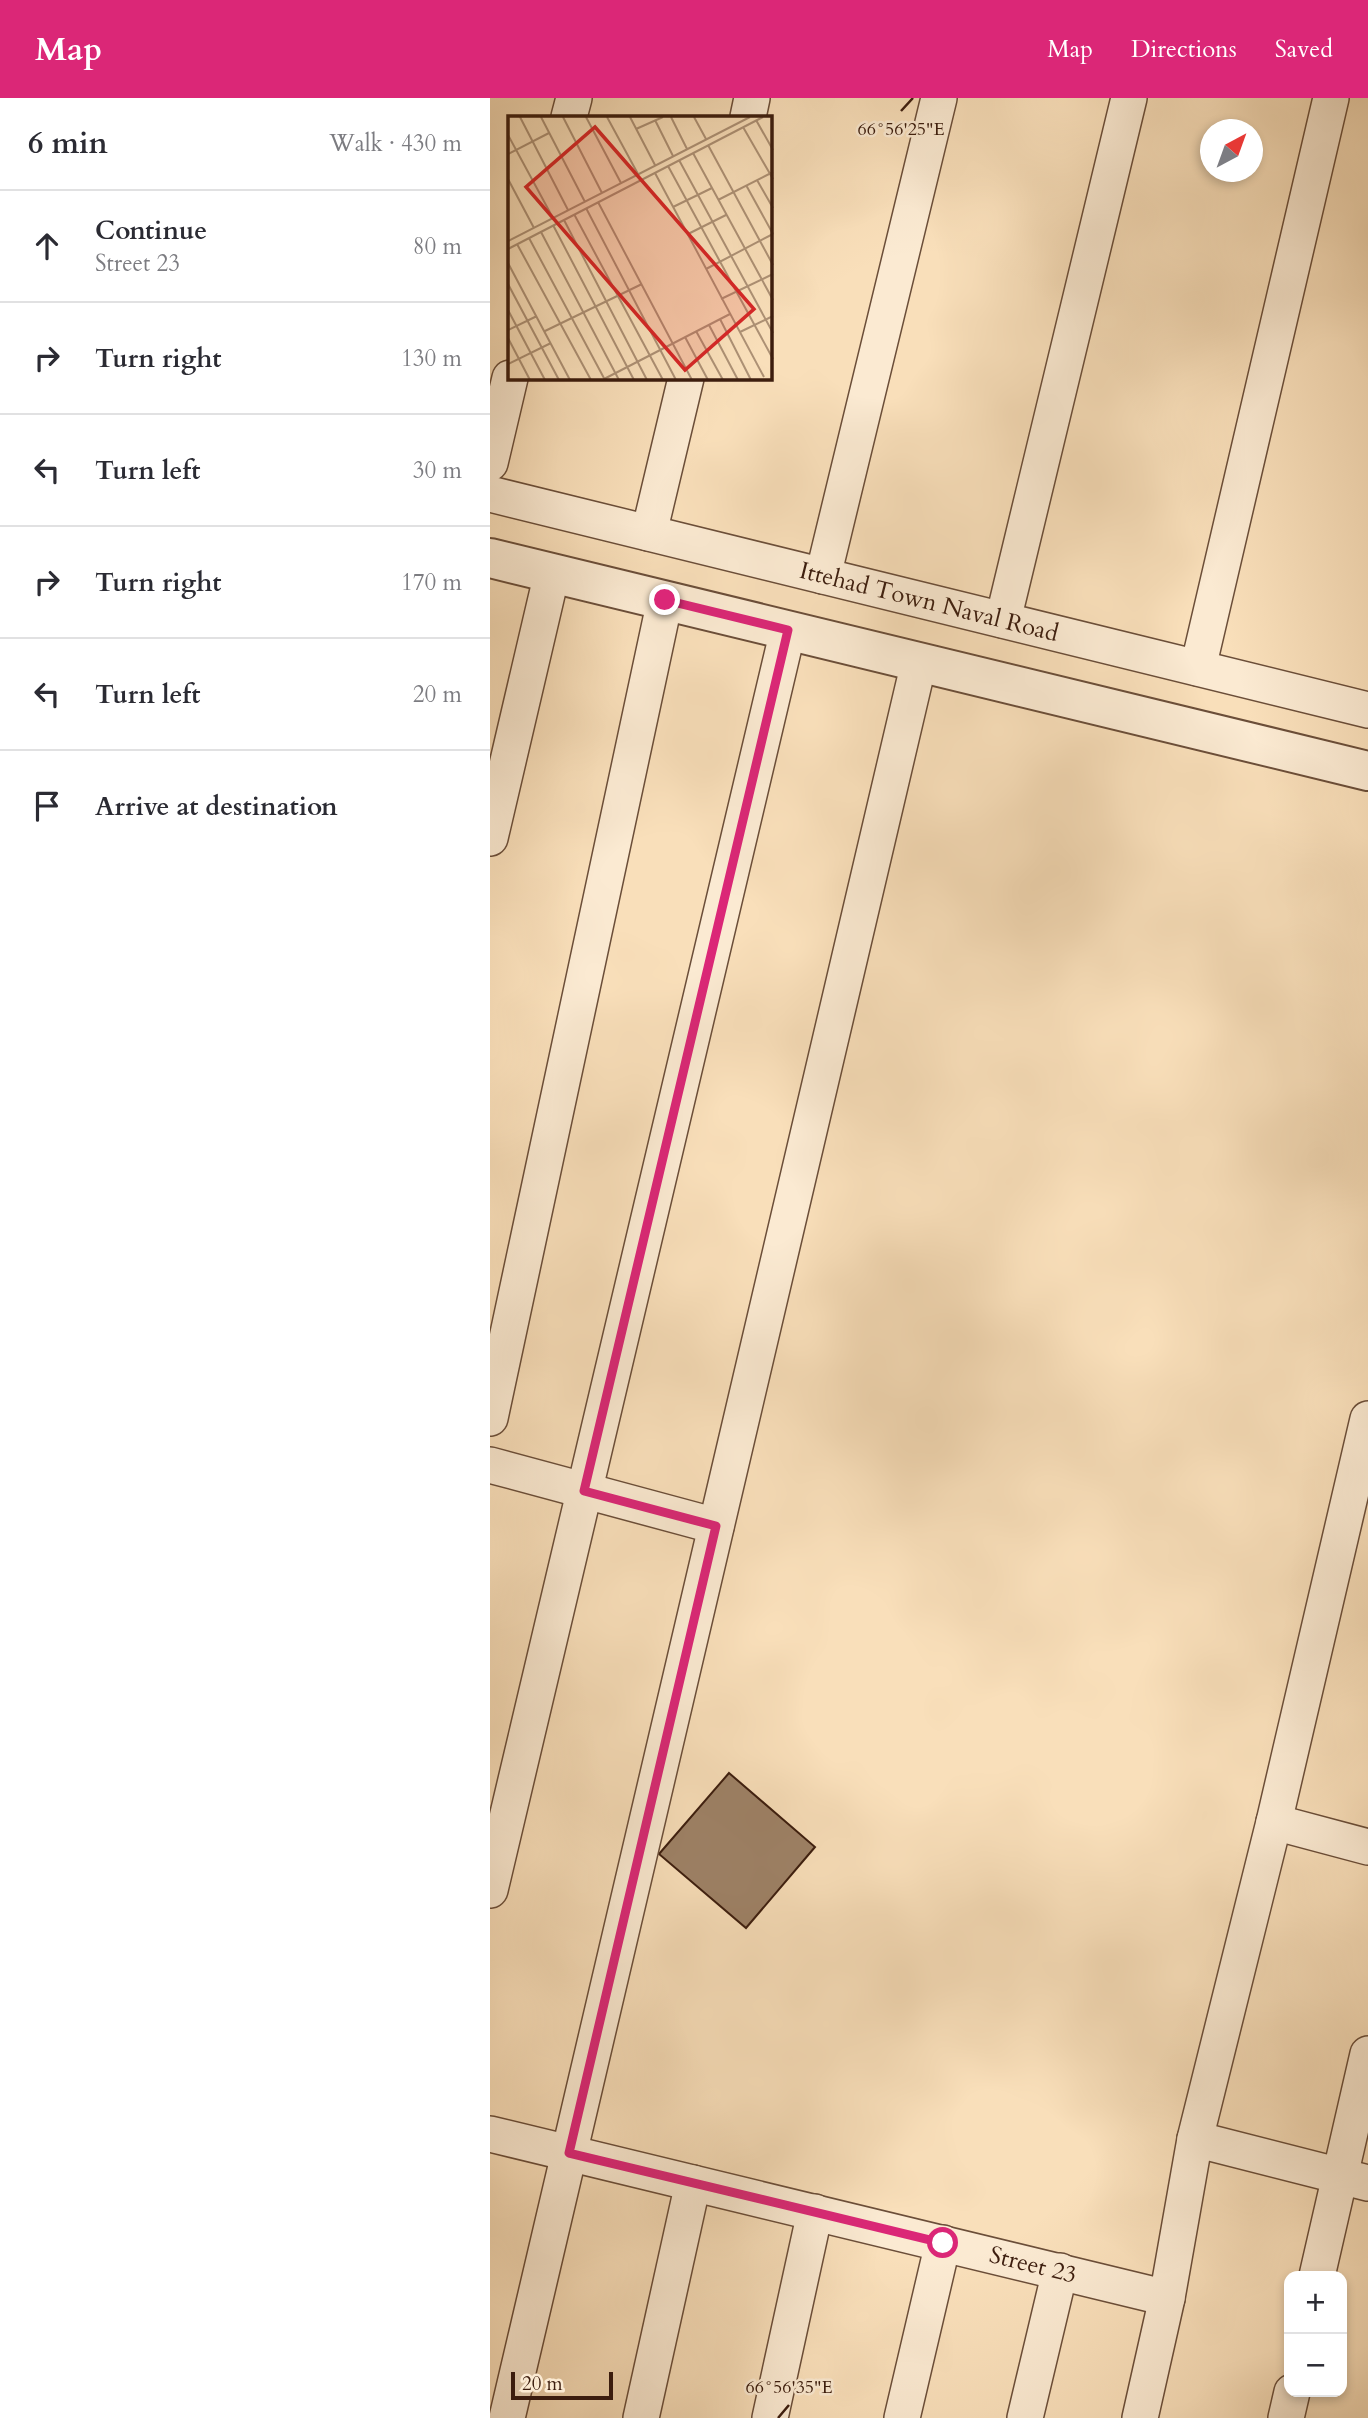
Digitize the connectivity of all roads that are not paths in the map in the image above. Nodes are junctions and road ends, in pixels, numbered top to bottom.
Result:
1 (574, 98) edge
2 (752, 98) edge
3 (939, 98) edge
4 (1129, 98) edge
5 (1331, 98) edge
6 (569, 116) edge
7 (748, 116) edge
8 (509, 380) edge
9 (686, 380) edge
10 (490, 463) edge
11 (490, 494) edge
12 (649, 533) junction
13 (490, 558) edge
14 (552, 573) junction
15 (823, 576) junction
16 (665, 600) junction
17 (1003, 620) junction
18 (788, 630) junction
19 (919, 662) junction
20 (1198, 668) junction
21 (1368, 710) edge
22 (1368, 771) edge
23 (490, 838) edge
24 (490, 1418) edge
25 (1368, 1419) edge
26 (1364, 1456) edge
27 (490, 1465) edge
28 (584, 1491) junction
29 (716, 1526) junction
30 (1274, 1822) junction
31 (1368, 1846) edge
32 (490, 1890) edge
33 (1368, 2054) edge
34 (490, 2134) edge
35 (1195, 2138) junction
36 (569, 2153) junction
37 (1353, 2179) edge
38 (692, 2183) junction
39 (815, 2212) junction
40 (943, 2243) junction
41 (1060, 2271) junction
42 (1319, 2271) edge
43 (1167, 2298) junction
44 (1291, 2397) edge
45 (508, 2418) edge
46 (640, 2418) edge
47 (770, 2418) edge
48 (902, 2418) edge
49 (1025, 2418) edge
50 (1140, 2418) edge
51 (1286, 2418) edge

1 - 6 street
2 - 7 street
3 - 15 street
4 - 17 street
5 - 20 street
8 - 10 street
9 - 12 street
11 - 12 street, Ittehad Town Naval Road
12 - 15 street, Ittehad Town Naval Road
13 - 14 street
14 - 16 street
14 - 23 street
15 - 17 street, Ittehad Town Naval Road
16 - 18 street
16 - 24 street
17 - 20 street, Ittehad Town Naval Road
18 - 19 street
18 - 28 street
19 - 22 street
19 - 29 street
20 - 21 street, Ittehad Town Naval Road
25 - 26 street
26 - 30 street
27 - 28 street
28 - 29 street
28 - 32 street
29 - 36 street
30 - 31 street
30 - 35 street
33 - 37 street
34 - 36 street, Street 23
35 - 37 street
35 - 43 street
36 - 38 street, Street 23
36 - 45 street
37 - 42 street
38 - 39 street, Street 23
38 - 46 street
39 - 40 street, Street 23
39 - 47 street
40 - 41 street, Street 23
40 - 48 street
41 - 43 street, Street 23
41 - 49 street
43 - 50 street
44 - 51 street

